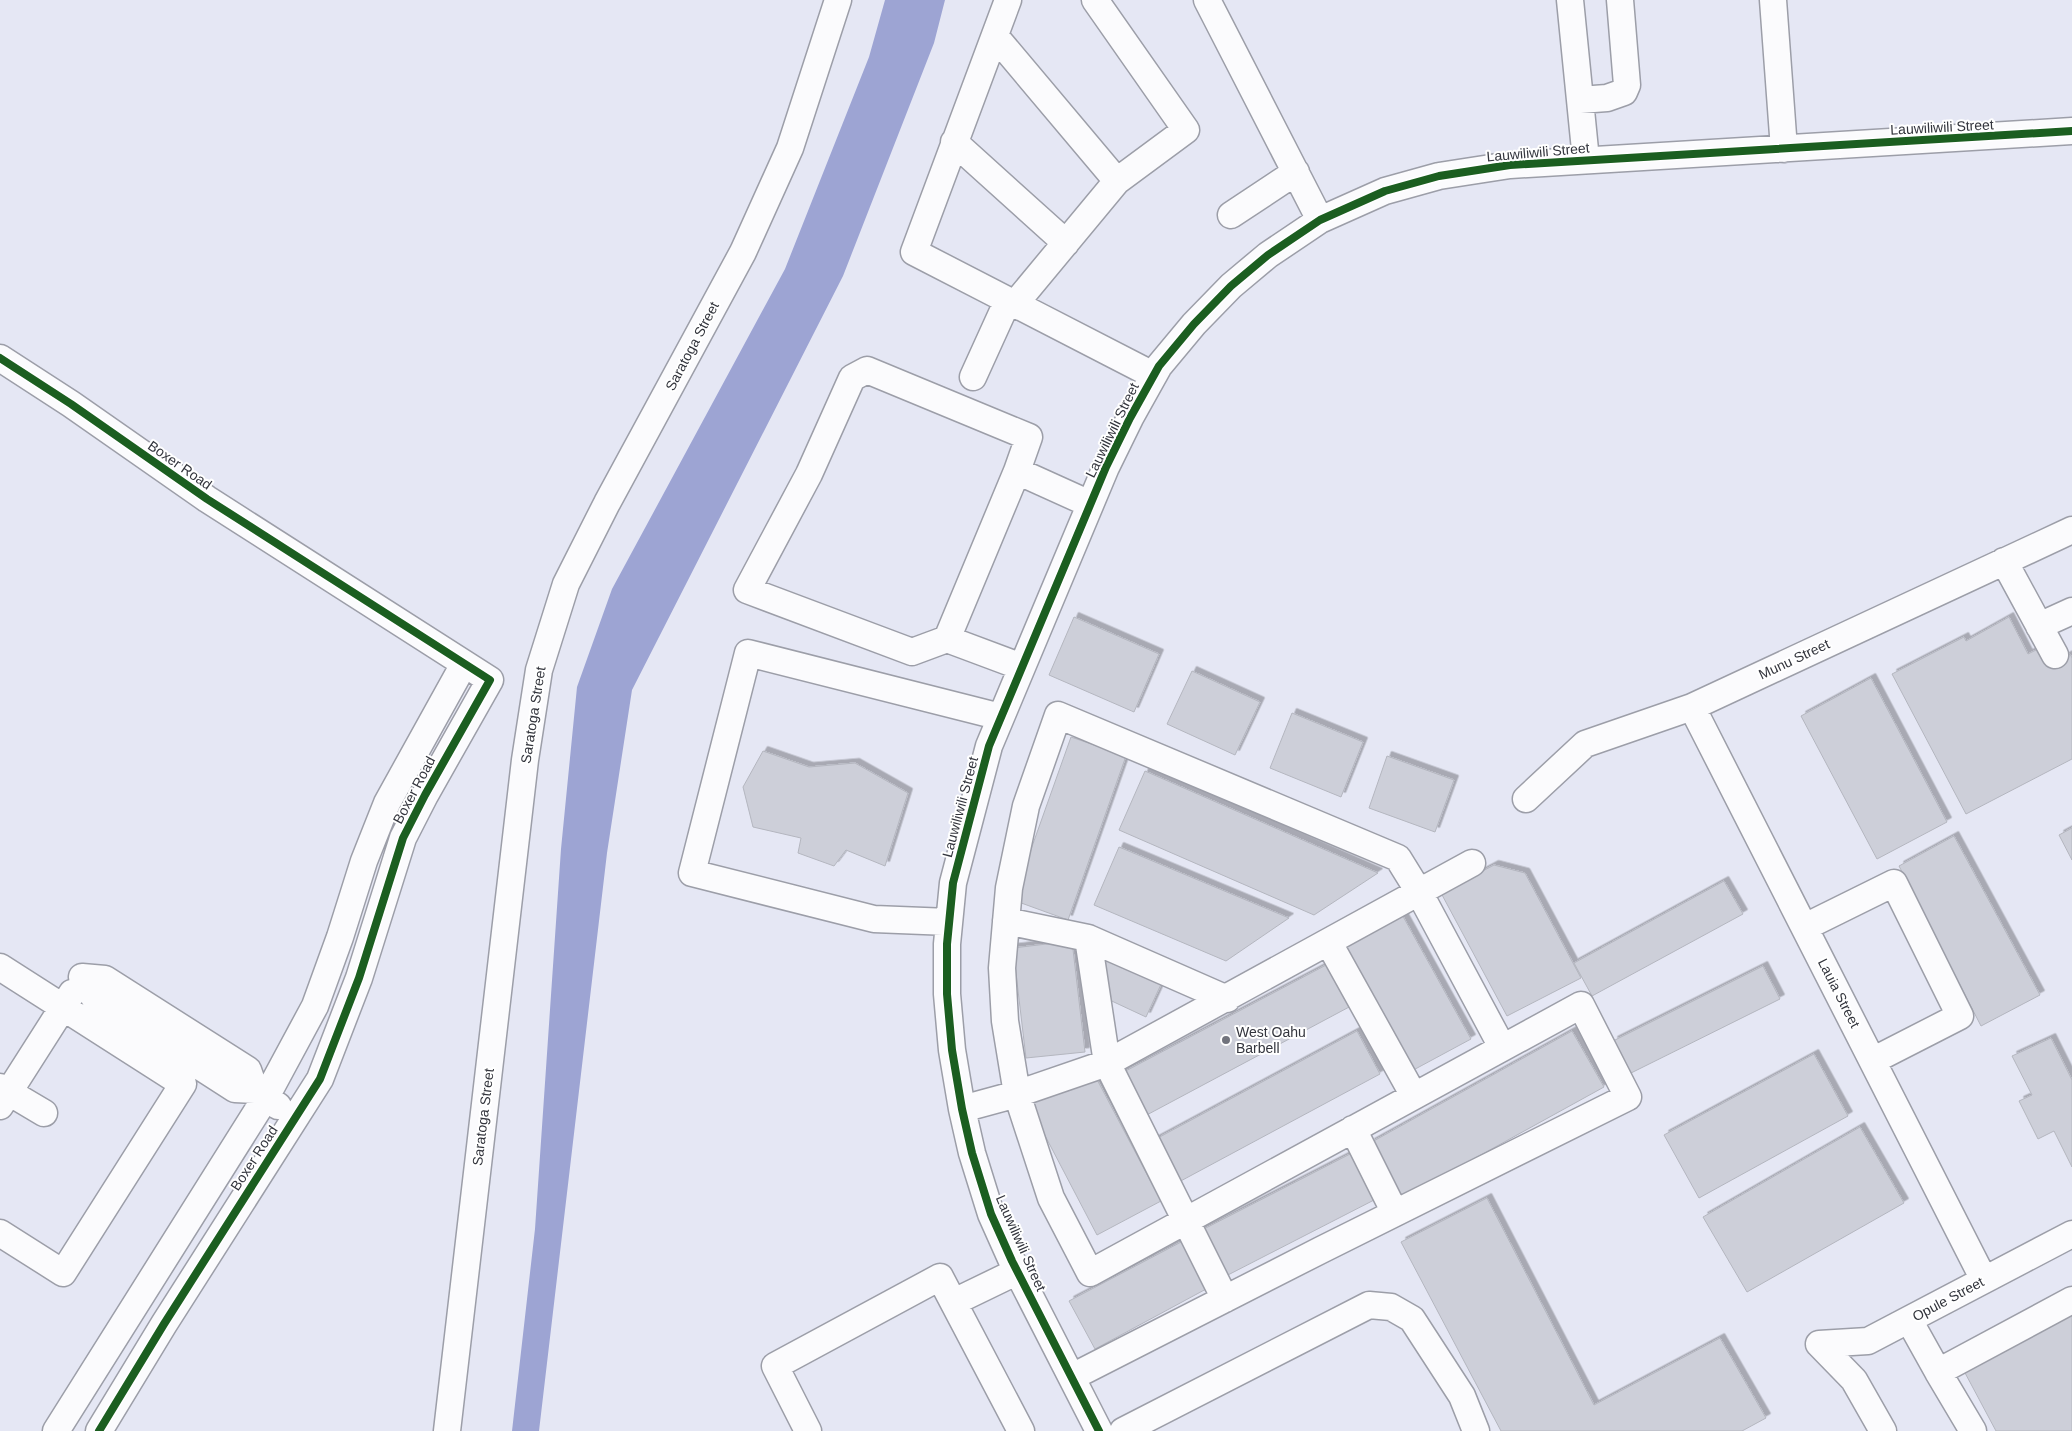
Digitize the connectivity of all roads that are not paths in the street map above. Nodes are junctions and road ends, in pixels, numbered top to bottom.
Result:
1 (838, 0) edge
2 (1008, 0) edge
3 (1095, 0) edge
4 (1207, 0) edge
5 (1570, 0) edge
6 (1620, 0) edge
7 (1773, 0) edge
8 (995, 36) junction
9 (1580, 100) junction
10 (2072, 131) edge
11 (954, 142) junction
12 (1784, 149) junction
13 (1586, 160) junction
14 (1296, 172) junction
15 (1117, 181) junction
16 (1232, 215) dead end
17 (1320, 220) junction
18 (1066, 243) junction
19 (1011, 302) junction
20 (0, 358) edge
21 (1153, 375) junction
22 (973, 377) dead end
23 (1017, 471) junction
24 (1090, 504) junction
25 (2072, 530) edge
26 (2004, 561) junction
27 (2072, 611) edge
28 (2039, 626) junction
29 (947, 639) junction
30 (2056, 656) dead end
31 (464, 664) junction
32 (1022, 667) junction
33 (1692, 707) junction
34 (1001, 717) junction
35 (1526, 799) dead end
36 (1472, 863) dead end
37 (1419, 892) junction
38 (1006, 921) junction
39 (949, 922) junction
40 (1805, 927) junction
41 (1088, 938) junction
42 (1328, 943) junction
43 (0, 967) edge
44 (1227, 999) junction
45 (64, 1008) junction
46 (1502, 1047) junction
47 (1874, 1060) junction
48 (1107, 1063) junction
49 (260, 1094) junction
50 (1017, 1094) junction
51 (3, 1095) edge
52 (1414, 1096) junction
53 (962, 1109) junction
54 (44, 1113) dead end
55 (295, 1117) junction
56 (1353, 1129) junction
57 (1395, 1213) junction
58 (1186, 1221) junction
59 (0, 1233) edge
60 (2072, 1234) edge
61 (1018, 1271) junction
62 (1984, 1280) junction
63 (1225, 1299) junction
64 (2072, 1300) edge
65 (954, 1302) junction
66 (1909, 1320) junction
67 (1938, 1372) junction
68 (1072, 1377) junction
69 (56, 1431) edge
70 (99, 1431) edge
71 (447, 1431) edge
72 (808, 1431) edge
73 (1021, 1431) edge
74 (1099, 1431) edge
75 (1123, 1431) edge
76 (1476, 1431) edge
77 (1883, 1431) edge
78 (1973, 1431) edge

1 - 71 street, Saratoga Street
2 - 8 street
3 - 15 street
4 - 14 street
5 - 9 street
6 - 9 street
7 - 12 street
8 - 11 street
8 - 15 street
9 - 13 street
10 - 12 street, Lauwiliwili Street
11 - 18 street
11 - 19 street
12 - 13 street, Lauwiliwili Street
13 - 17 street, Lauwiliwili Street
14 - 16 street
14 - 17 street
15 - 18 street
17 - 21 street, Lauwiliwili Street
18 - 19 street
19 - 21 street
19 - 22 street
20 - 31 street, Boxer Road
21 - 24 street, Lauwiliwili Street
23 - 24 street
23 - 29 street
23 - 29 street
24 - 32 street, Lauwiliwili Street
25 - 26 street, Munu Street
26 - 28 street
26 - 33 street, Munu Street
27 - 28 street
28 - 30 street
29 - 32 street
31 - 49 street, Boxer Road
31 - 55 street, Boxer Road
32 - 34 street, Lauwiliwili Street
33 - 35 street, Munu Street
33 - 40 street, Lauia Street
34 - 39 street, Lauwiliwili Street
34 - 39 street
36 - 37 street
37 - 38 street
37 - 42 street
37 - 46 street
38 - 41 street
38 - 50 street
39 - 53 street, Lauwiliwili Street
40 - 47 street, Lauia Street
40 - 47 street
41 - 44 street
41 - 48 street
42 - 44 street
42 - 52 street
43 - 45 street
44 - 48 street
45 - 49 street
45 - 51 street
45 - 59 street
46 - 52 street
46 - 57 street
47 - 62 street, Lauia Street
48 - 50 street
48 - 58 street
49 - 55 street
49 - 69 street, Boxer Road
50 - 53 street
50 - 58 street
51 - 54 street
52 - 56 street
53 - 61 street, Lauwiliwili Street
55 - 70 street, Boxer Road
56 - 57 street
56 - 58 street
57 - 63 street
58 - 63 street
60 - 62 street, Opule Street
61 - 65 street
61 - 68 street, Lauwiliwili Street
62 - 66 street, Opule Street
63 - 68 street
64 - 67 street
65 - 72 street
65 - 73 street
66 - 67 street
66 - 77 street, Opule Street
67 - 78 street
68 - 74 street, Lauwiliwili Street
75 - 76 street

